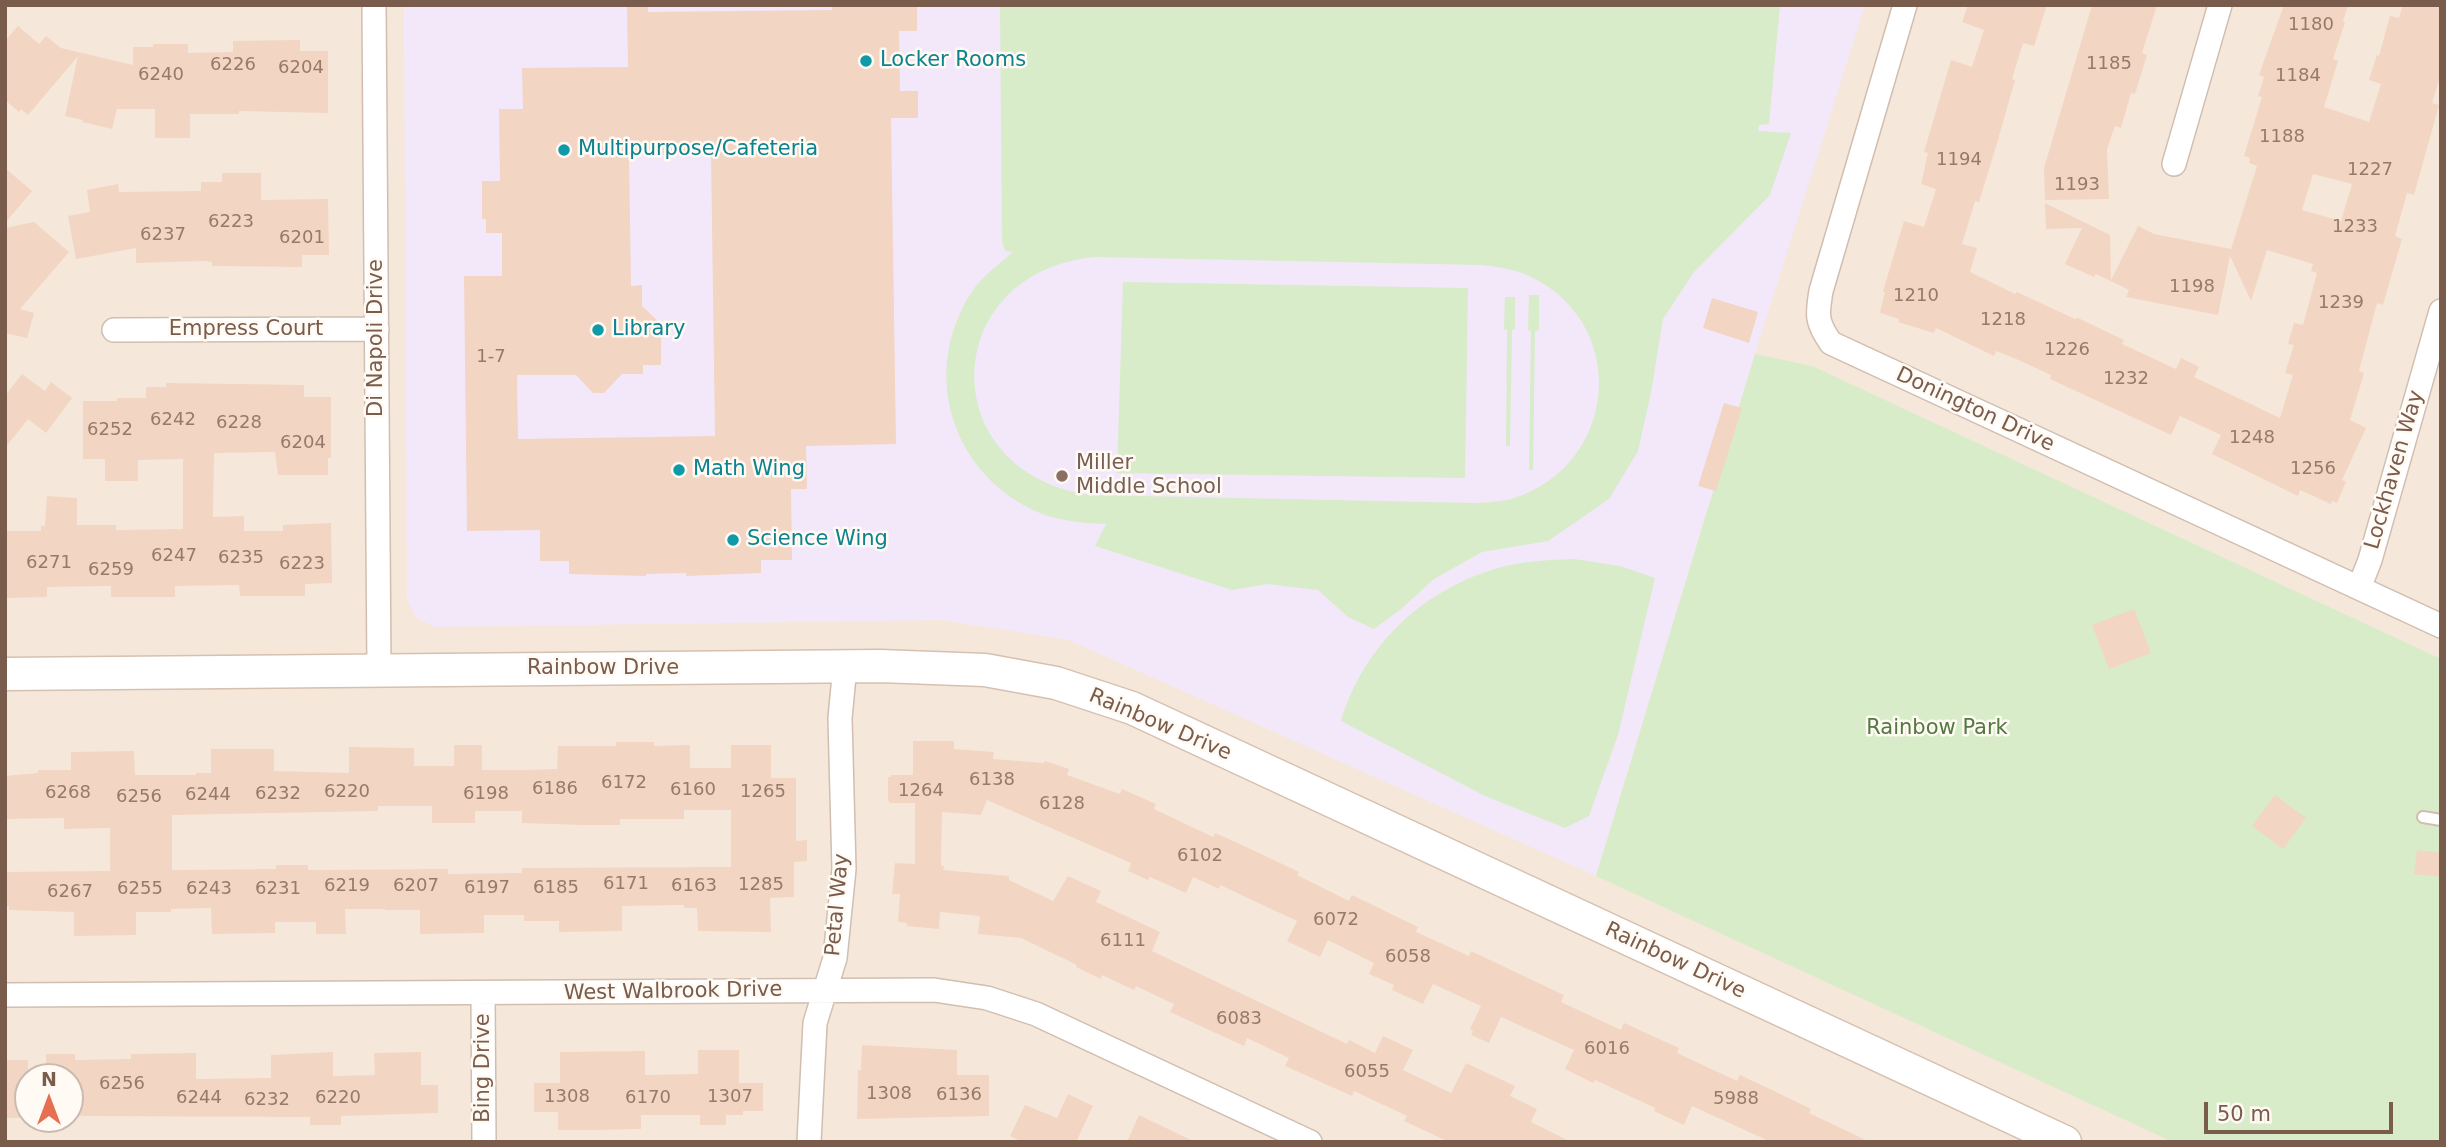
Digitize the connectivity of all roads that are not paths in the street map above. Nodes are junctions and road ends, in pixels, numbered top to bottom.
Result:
1 (374, 5) edge
2 (1905, 5) edge
3 (2220, 5) edge
4 (2174, 164) dead end
5 (2441, 311) edge
6 (377, 329) junction
7 (114, 330) dead end
8 (2359, 588) junction
9 (2441, 626) edge
10 (845, 666) junction
11 (379, 671) junction
12 (5, 674) edge
13 (2423, 817) dead end
14 (2441, 820) edge
15 (826, 990) junction
16 (483, 993) junction
17 (5, 995) edge
18 (1266, 1133) edge
19 (484, 1142) edge
20 (809, 1142) edge
21 (1310, 1142) edge
22 (2065, 1142) edge

1 - 6 street, Di Napoli Drive
2 - 8 street, Donington Drive
3 - 4 street
5 - 8 street, Lockhaven Way
6 - 7 street, Empress Court
6 - 11 street, Di Napoli Drive
8 - 9 street, Donington Drive
10 - 11 street, Rainbow Drive
10 - 15 street, Petal Way
10 - 22 street, Rainbow Drive
11 - 12 street, Rainbow Drive
13 - 14 lane
15 - 16 street, West Walbrook Drive
15 - 18 street, West Walbrook Drive
15 - 20 street, Petal Way
16 - 17 street, West Walbrook Drive
16 - 19 street, Bing Drive
18 - 21 street, West Walbrook Drive

